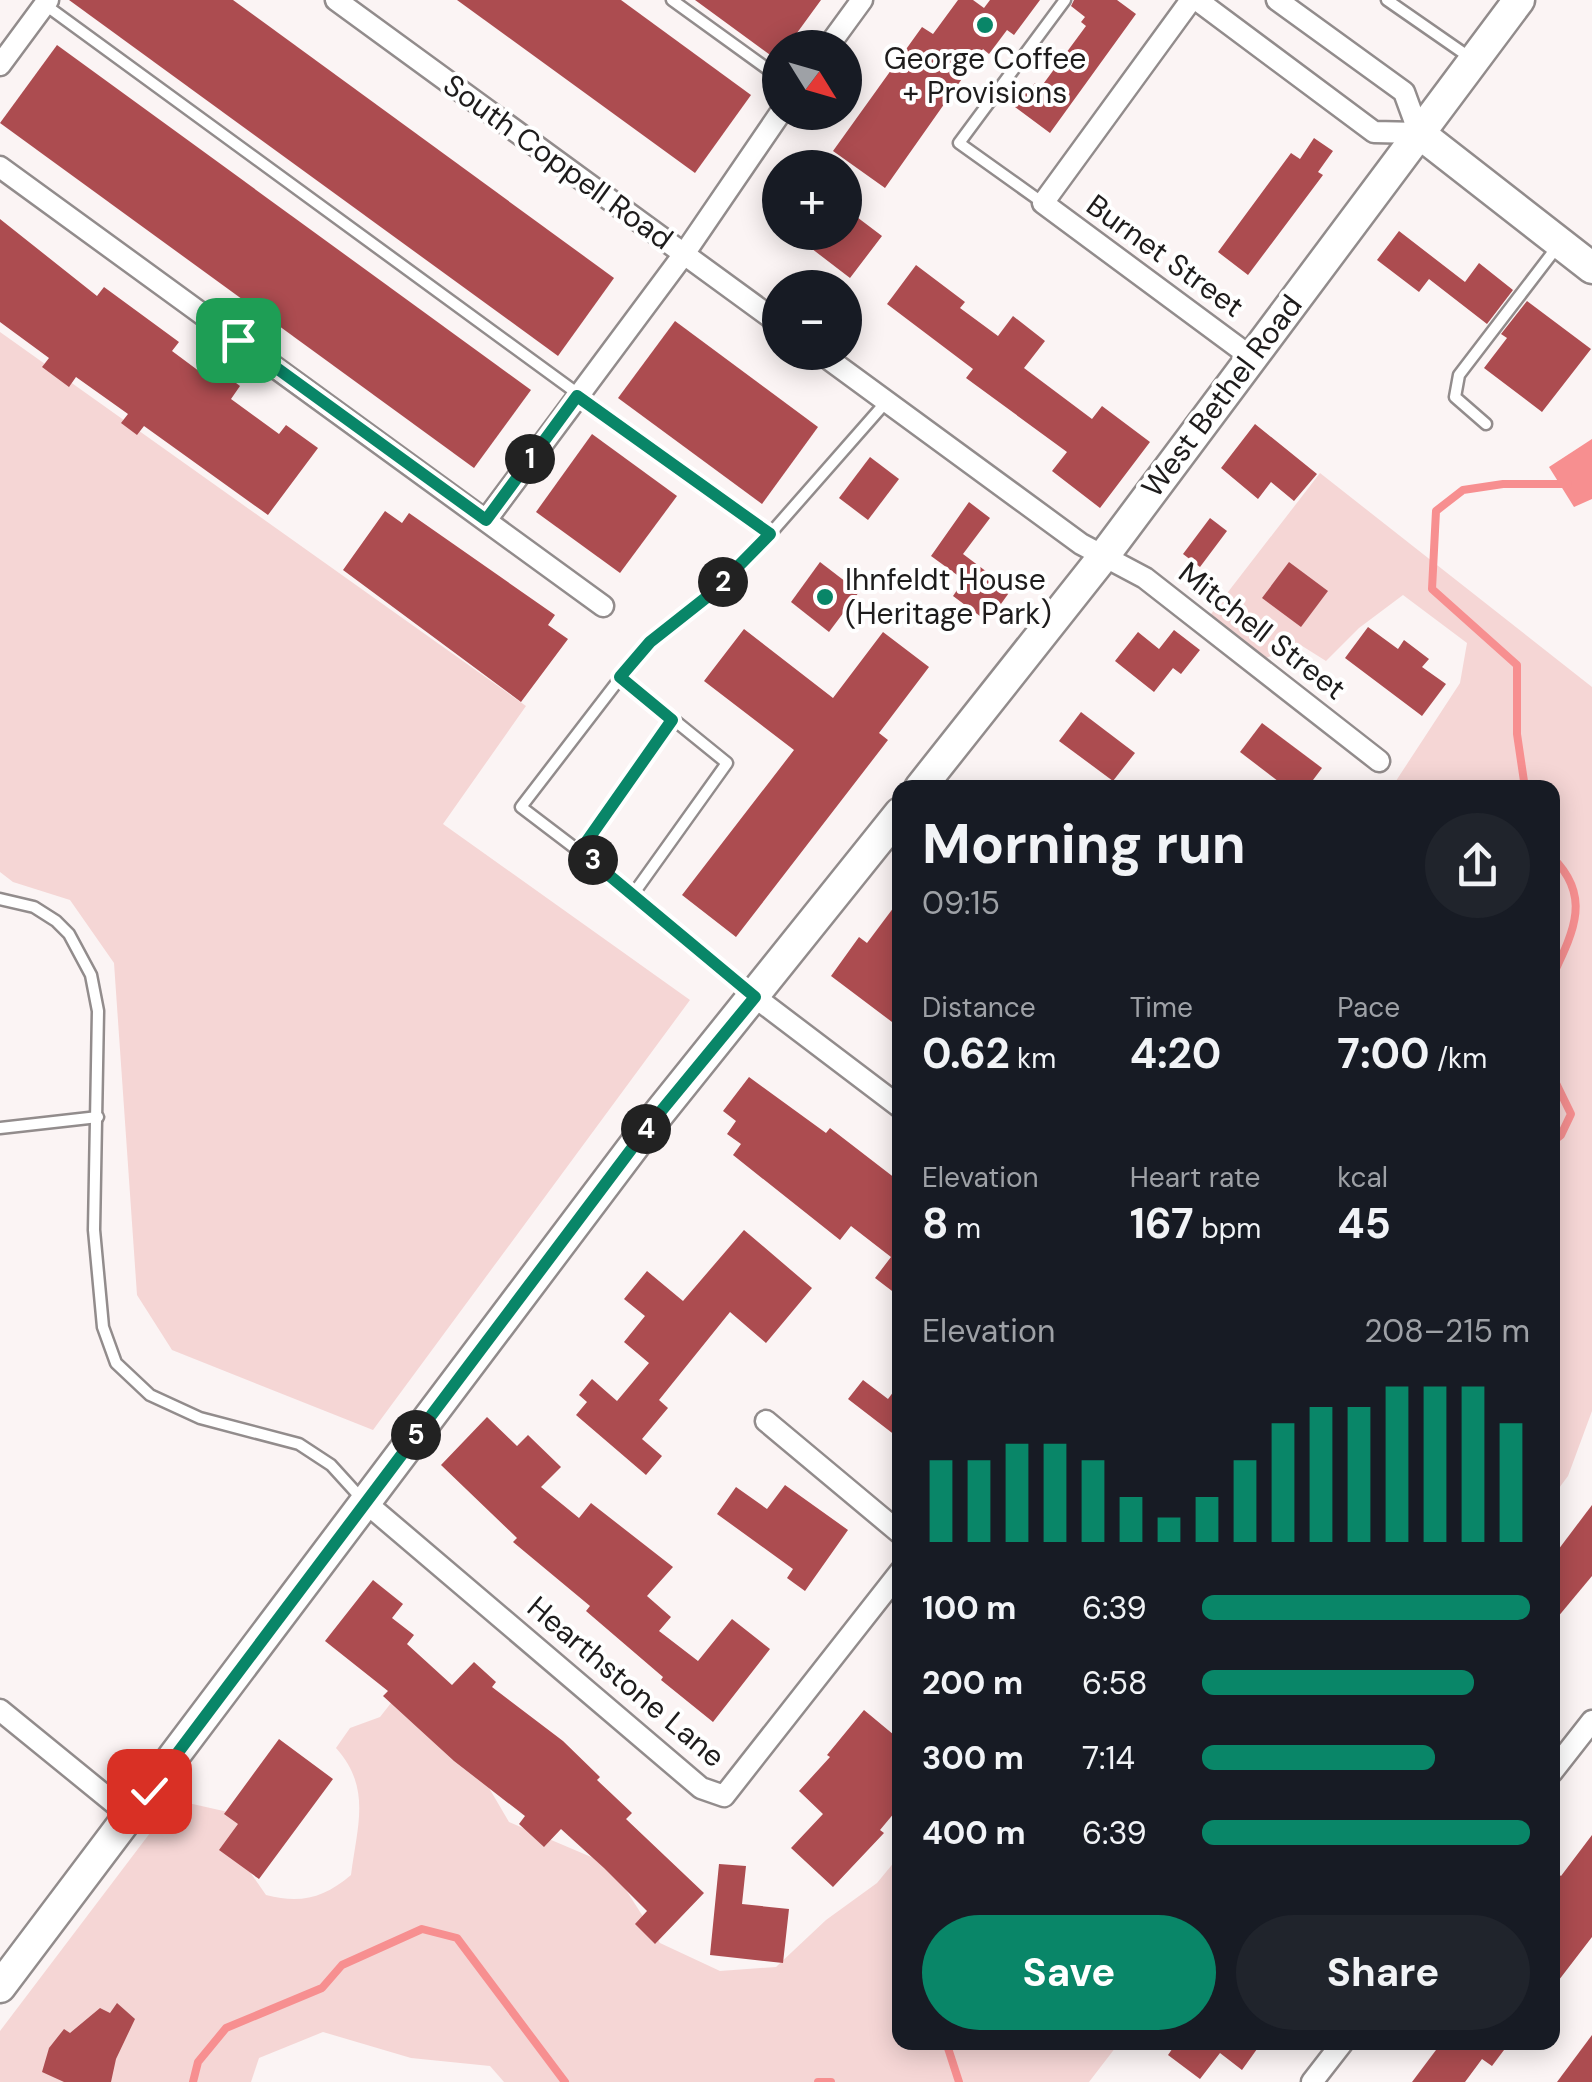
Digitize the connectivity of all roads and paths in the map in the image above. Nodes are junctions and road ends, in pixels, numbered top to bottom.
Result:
1 (336, 0) edge
2 (672, 0) edge
3 (862, 0) edge
4 (1064, 0) edge
5 (1194, 0) edge
6 (1278, 0) edge
7 (1387, 0) edge
8 (1519, 0) edge
9 (43, 1) edge
10 (841, 30) edge
11 (1473, 60) junction
12 (0, 65) edge
13 (762, 65) edge
14 (769, 130) edge
15 (1419, 133) junction
16 (0, 167) edge
17 (1043, 204) junction
18 (1560, 242) junction
19 (684, 254) junction
20 (1592, 268) edge
21 (762, 311) edge
22 (1251, 356) junction
23 (842, 370) edge
24 (577, 396) junction
25 (886, 402) junction
26 (1486, 424) dead end
27 (486, 520) junction
28 (770, 534) junction
29 (1103, 556) junction
30 (603, 606) dead end
31 (620, 677) junction
32 (672, 720) junction
33 (1379, 761) dead end
34 (926, 780) edge
35 (892, 823) edge
36 (580, 851) junction
37 (634, 893) junction
38 (0, 899) edge
39 (755, 997) junction
40 (892, 1101) edge
41 (98, 1117) junction
42 (0, 1128) edge
43 (766, 1421) dead end
44 (365, 1502) junction
45 (892, 1526) edge
46 (892, 1582) edge
47 (0, 1710) edge
48 (1592, 1721) edge
49 (1560, 1762) edge
50 (130, 1816) junction
51 (0, 1986) edge
52 (1337, 2050) edge
53 (1312, 2082) edge

1 - 19 street, South Coppell Road
2 - 13 lane
3 - 10 street
4 - 17 lane
5 - 15 street
5 - 17 street
6 - 15 street
7 - 11 lane
8 - 11 main road, West Bethel Road
9 - 12 street
9 - 24 lane
11 - 15 main road, West Bethel Road
14 - 19 street
15 - 18 main road
15 - 22 main road, West Bethel Road
16 - 27 street
17 - 22 street, Burnet Street
18 - 20 main road
18 - 26 lane
19 - 21 street, South Coppell Road
19 - 24 street
22 - 29 main road, West Bethel Road
23 - 25 street
24 - 27 street
24 - 28 lane
25 - 28 lane
25 - 29 street
27 - 30 street
28 - 31 lane
29 - 33 street, Mitchell Street
29 - 34 main road, West Bethel Road
31 - 32 lane
31 - 36 lane
32 - 36 lane
32 - 37 lane
35 - 39 main road
36 - 37 lane
37 - 39 lane
38 - 41 lane
39 - 40 street
39 - 44 main road
41 - 42 lane
41 - 44 lane
43 - 45 street
44 - 46 street, Hearthstone Lane
44 - 50 main road
47 - 50 street
48 - 49 street
50 - 51 main road
52 - 53 street

